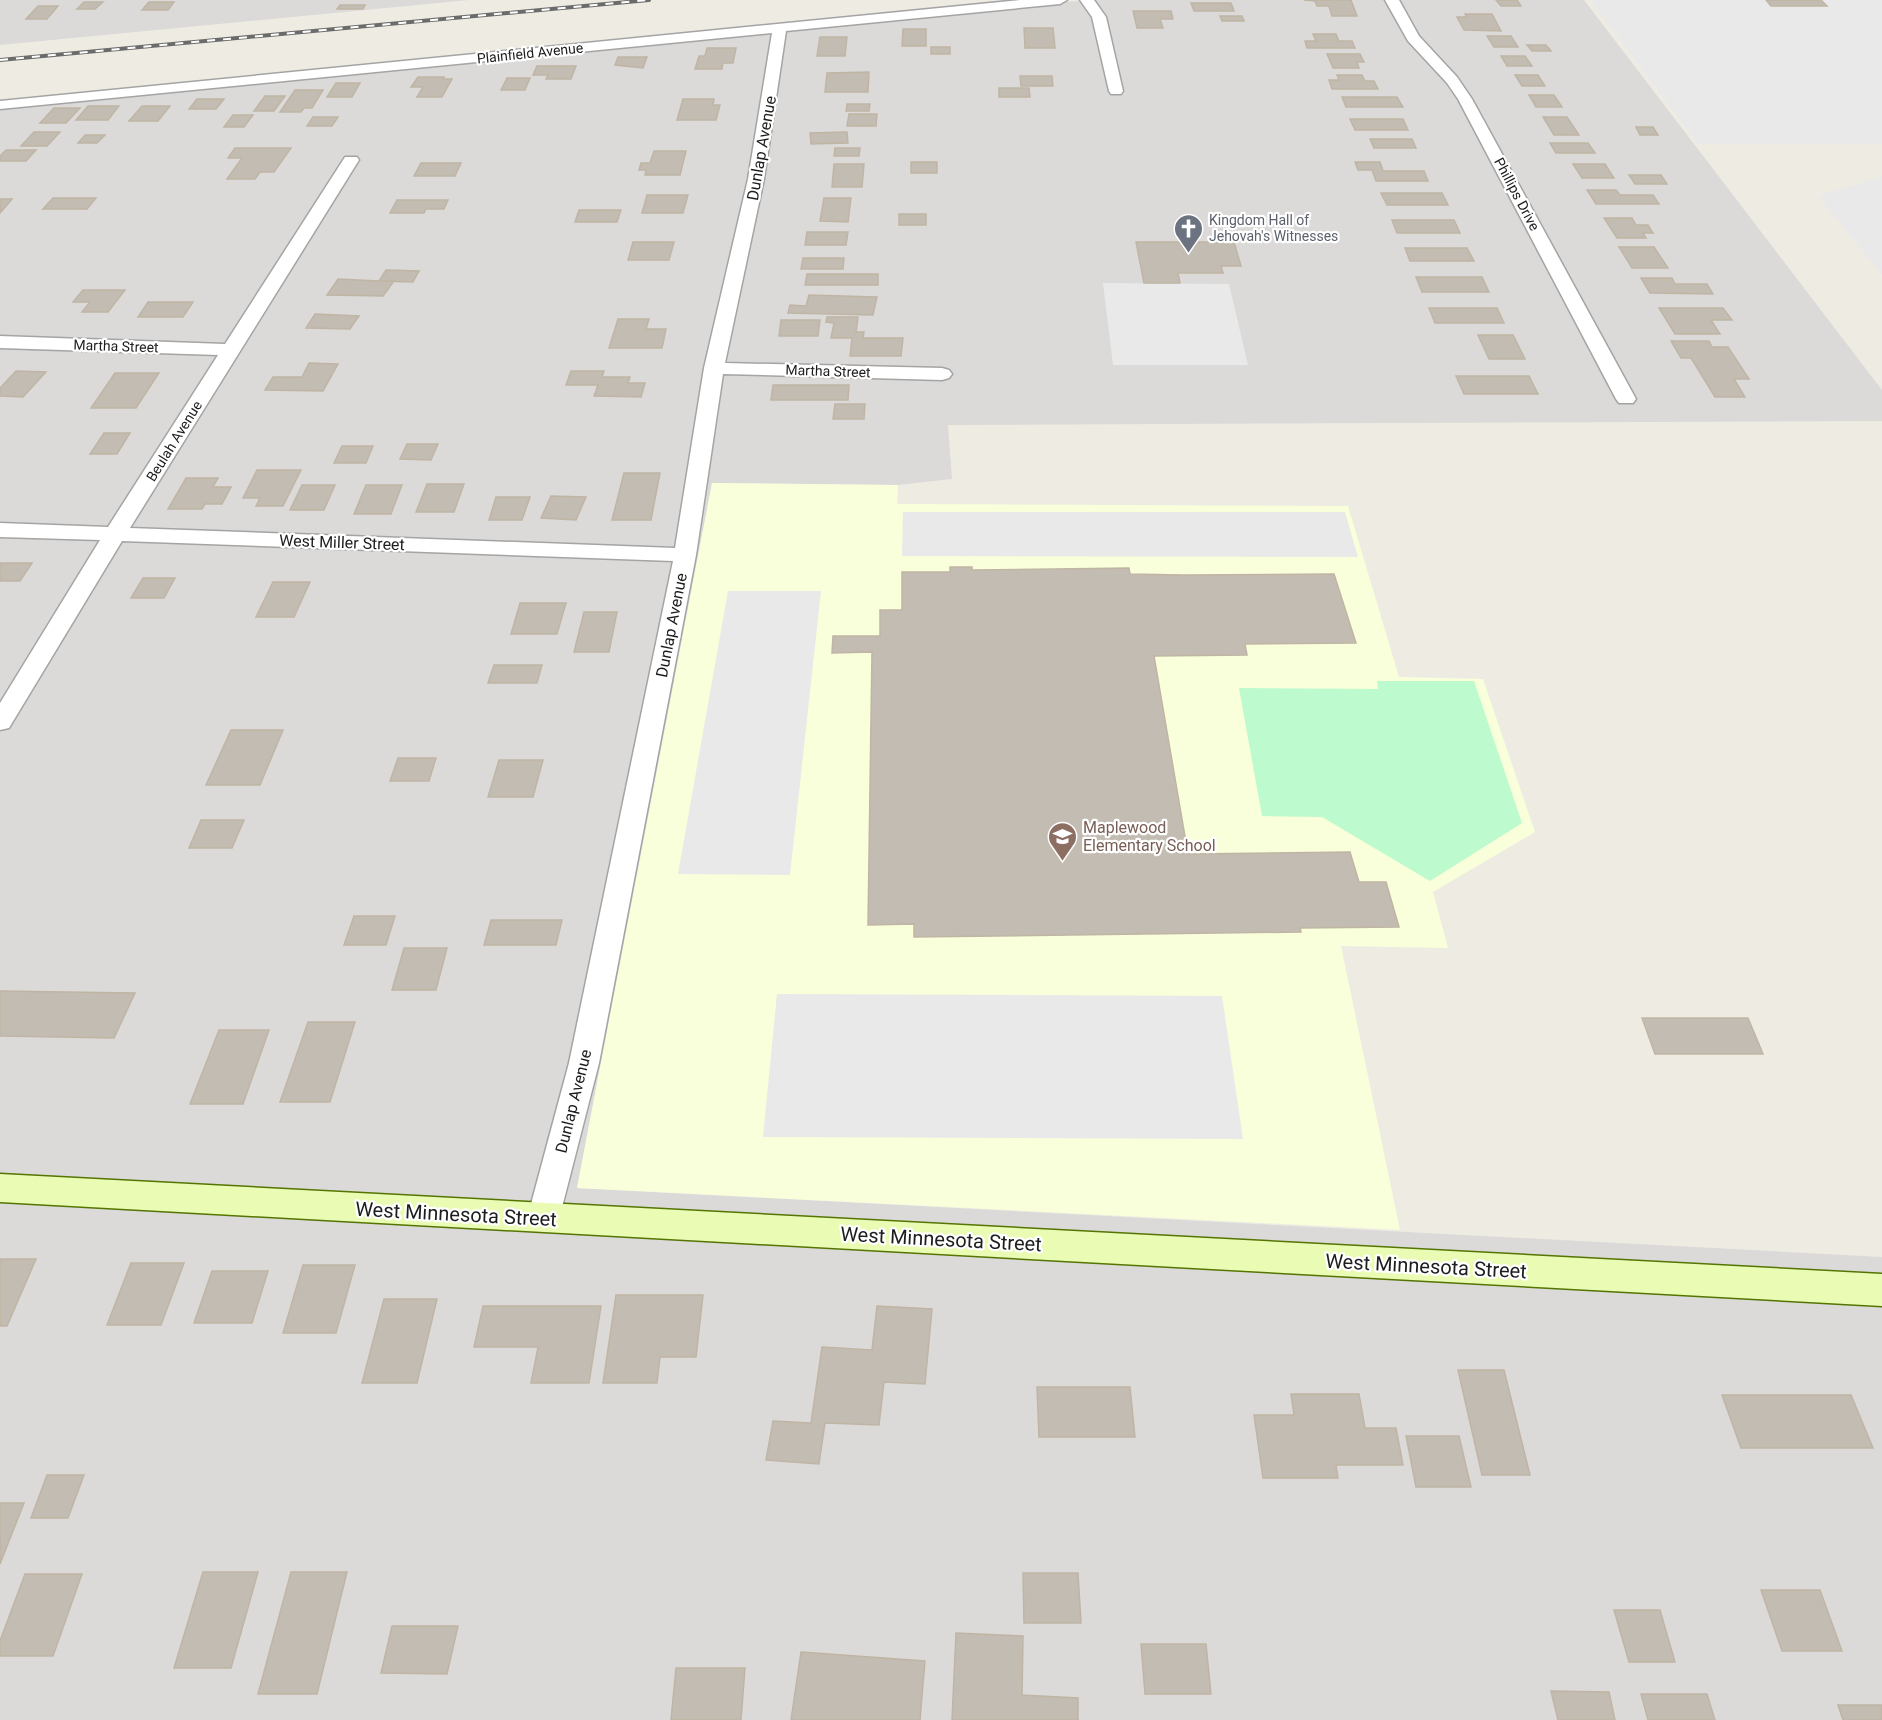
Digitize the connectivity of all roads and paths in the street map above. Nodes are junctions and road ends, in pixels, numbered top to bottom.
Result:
1 (1060, 0) edge
2 (1087, 0) edge
3 (1392, 0) edge
4 (780, 28) junction
5 (1116, 92) dead end
6 (3, 108) edge
7 (351, 160) dead end
8 (0, 342) edge
9 (232, 350) junction
10 (714, 368) junction
11 (942, 374) dead end
12 (1626, 399) dead end
13 (0, 530) edge
14 (115, 534) junction
15 (685, 555) junction
16 (0, 723) edge
17 (0, 1188) edge
18 (543, 1219) junction
19 (1882, 1290) edge

1 - 4 street, Plainfield Avenue
2 - 5 street
3 - 12 street, Phillips Drive
4 - 6 street, Plainfield Avenue
4 - 10 street, Dunlap Avenue
7 - 9 street, Beulah Avenue
8 - 9 street, Martha Street
9 - 14 street, Beulah Avenue
10 - 11 street, Martha Street
10 - 15 street, Dunlap Avenue
13 - 14 street, West Miller Street
14 - 15 street, West Miller Street
14 - 16 street, Beulah Avenue
15 - 18 street, Dunlap Avenue
17 - 18 street, West Minnesota Street
18 - 19 street, West Minnesota Street

